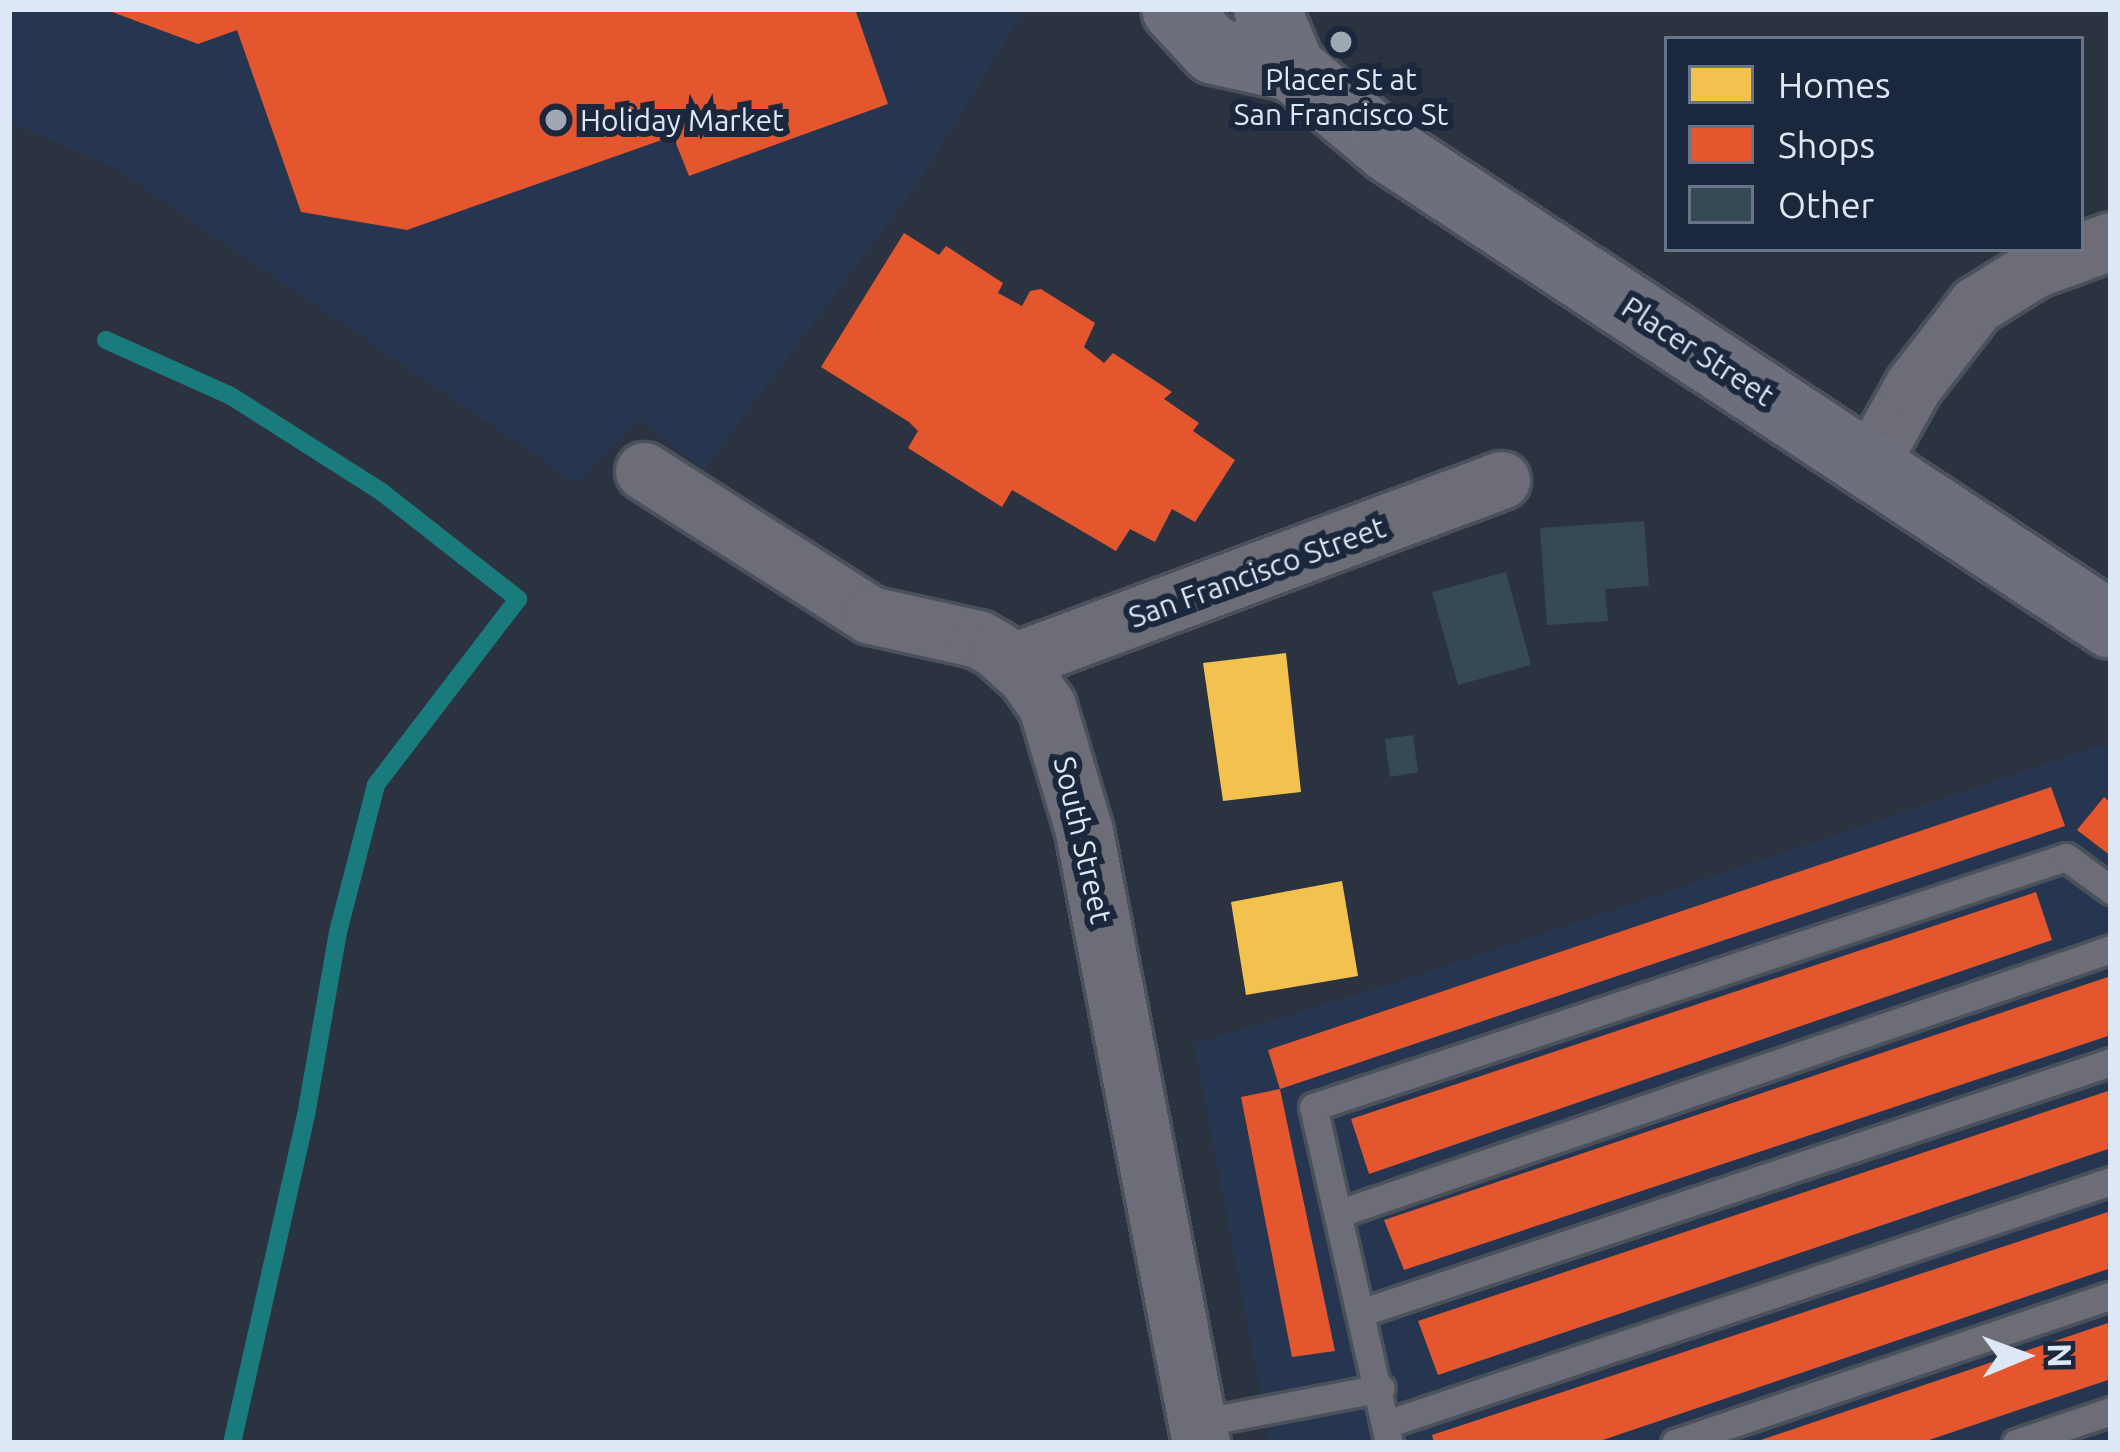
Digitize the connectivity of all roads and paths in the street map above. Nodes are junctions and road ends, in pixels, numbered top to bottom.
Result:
1 (1175, 9) edge
2 (1267, 9) edge
3 (1292, 68) junction
4 (2081, 252) edge
5 (1870, 463) junction
6 (644, 471) dead end
7 (1501, 480) dead end
8 (2111, 625) edge
9 (1012, 662) junction
10 (2111, 890) edge
11 (2111, 949) edge
12 (2111, 1062) edge
13 (2111, 1181) edge
14 (1340, 1214) junction
15 (2111, 1295) edge
16 (1363, 1312) junction
17 (1381, 1388) junction
18 (2111, 1411) edge
19 (1200, 1433) edge
20 (1388, 1433) edge
21 (1675, 1443) edge
22 (2016, 1443) edge

1 - 3 main road, Placer Street
2 - 3 main road, Placer Street
3 - 5 main road, Placer Street
4 - 5 street
5 - 8 main road, Placer Street
6 - 9 street, South Street
7 - 9 street, San Francisco Street
9 - 19 street, South Street
10 - 14 lane
11 - 14 lane
12 - 16 lane
13 - 20 lane
14 - 16 lane
15 - 21 lane
16 - 17 lane
17 - 19 lane
17 - 20 lane
18 - 22 lane

